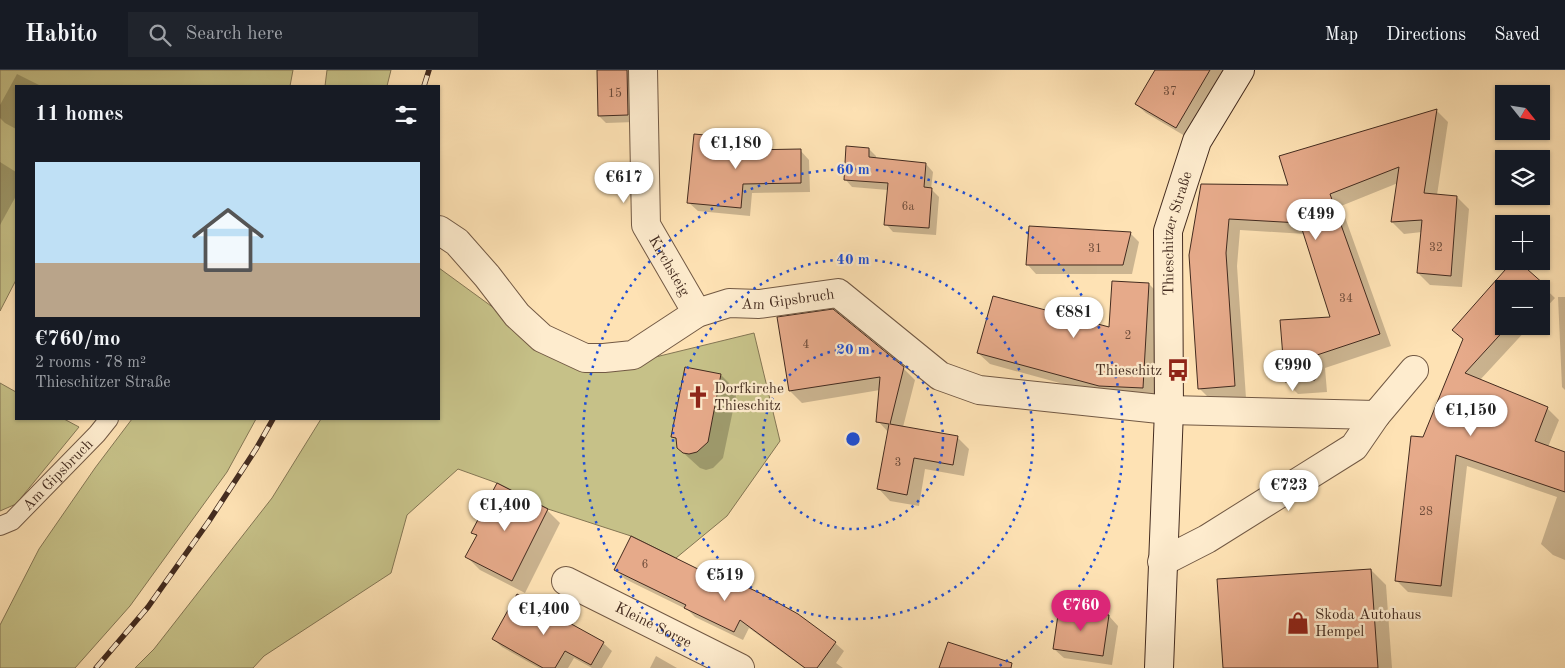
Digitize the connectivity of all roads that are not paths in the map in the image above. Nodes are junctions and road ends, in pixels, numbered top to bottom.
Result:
1 (643, 70) edge
2 (1240, 70) edge
3 (440, 231) edge
4 (697, 313) junction
5 (1414, 370) dead end
6 (1169, 410) junction
7 (1376, 415) junction
8 (108, 420) edge
9 (0, 526) edge
10 (1162, 562) junction
11 (566, 581) dead end
12 (740, 668) edge
13 (1159, 668) edge

1 - 4 street, Kirchsteig
2 - 6 street, Thieschitzer Straße
3 - 4 street, Am Gipsbruch
4 - 6 street, Am Gipsbruch
5 - 7 street
6 - 7 street
6 - 10 street, Thieschitzer Straße
7 - 10 street
8 - 9 lane, Am Gipsbruch
10 - 13 street, Thieschitzer Straße
11 - 12 street, Kleine Sorge

